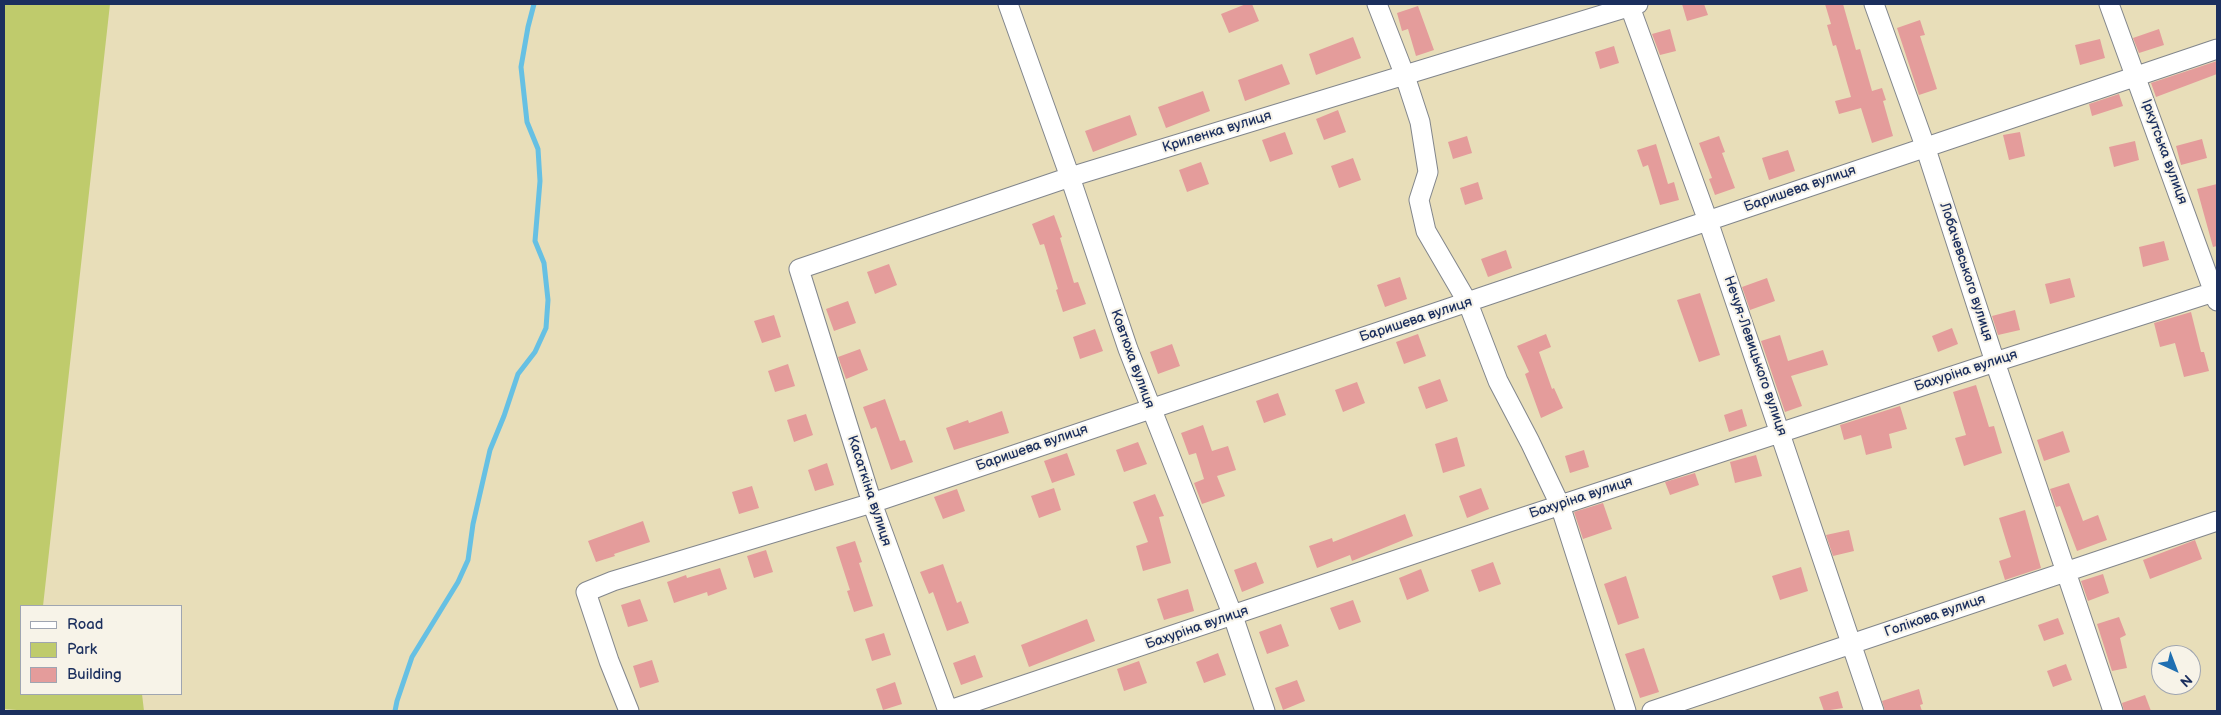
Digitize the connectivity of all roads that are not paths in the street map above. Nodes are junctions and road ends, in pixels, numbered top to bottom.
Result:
1 (1008, 4) edge
2 (1377, 4) edge
3 (1874, 4) edge
4 (2109, 4) edge
5 (1632, 5) edge
6 (2217, 49) edge
7 (1405, 76) junction
8 (2136, 76) junction
9 (1925, 146) junction
10 (1070, 177) junction
11 (1708, 220) junction
12 (799, 269) joint
13 (2216, 295) edge
14 (1468, 303) junction
15 (1995, 362) junction
16 (1150, 408) junction
17 (1781, 432) junction
18 (872, 503) junction
19 (1560, 505) junction
20 (2217, 521) edge
21 (2067, 571) junction
22 (1234, 616) junction
23 (1852, 644) junction
24 (629, 711) edge
25 (948, 711) edge
26 (1265, 711) edge
27 (1626, 711) edge
28 (1652, 711) edge
29 (1874, 711) edge
30 (2113, 711) edge

1 - 10 street, Ковтюха вулиця
2 - 7 street
3 - 9 street, Лобачевського вулиця
4 - 8 street, Іркутська вулиця
5 - 7 street, Криленка вулиця
5 - 11 street, Нечуя-Левицького вулиця
6 - 8 street, Баришева вулиця
7 - 10 street, Криленка вулиця
7 - 14 street
8 - 9 street, Баришева вулиця
8 - 13 street, Іркутська вулиця
9 - 11 street, Баришева вулиця
9 - 15 street, Лобачевського вулиця
10 - 12 street, Криленка вулиця
10 - 16 street, Ковтюха вулиця
11 - 14 street, Баришева вулиця
11 - 17 street, Нечуя-Левицького вулиця
12 - 18 street, Касаткіна вулиця
13 - 15 street, Бахуріна вулиця
14 - 16 street, Баришева вулиця
14 - 19 street
15 - 17 street, Бахуріна вулиця
15 - 21 street, Лобачевського вулиця
16 - 18 street, Баришева вулиця
16 - 22 street, Ковтюха вулиця
17 - 19 street, Бахуріна вулиця
17 - 23 street, Нечуя-Левицького вулиця
18 - 24 street, Баришева вулиця
18 - 25 street, Касаткіна вулиця
19 - 22 street, Бахуріна вулиця
19 - 27 street
20 - 21 street, Голікова вулиця
21 - 23 street, Голікова вулиця
21 - 30 street, Лобачевського вулиця
22 - 25 street, Бахуріна вулиця
22 - 26 street, Ковтюха вулиця
23 - 28 street, Голікова вулиця
23 - 29 street, Нечуя-Левицького вулиця

